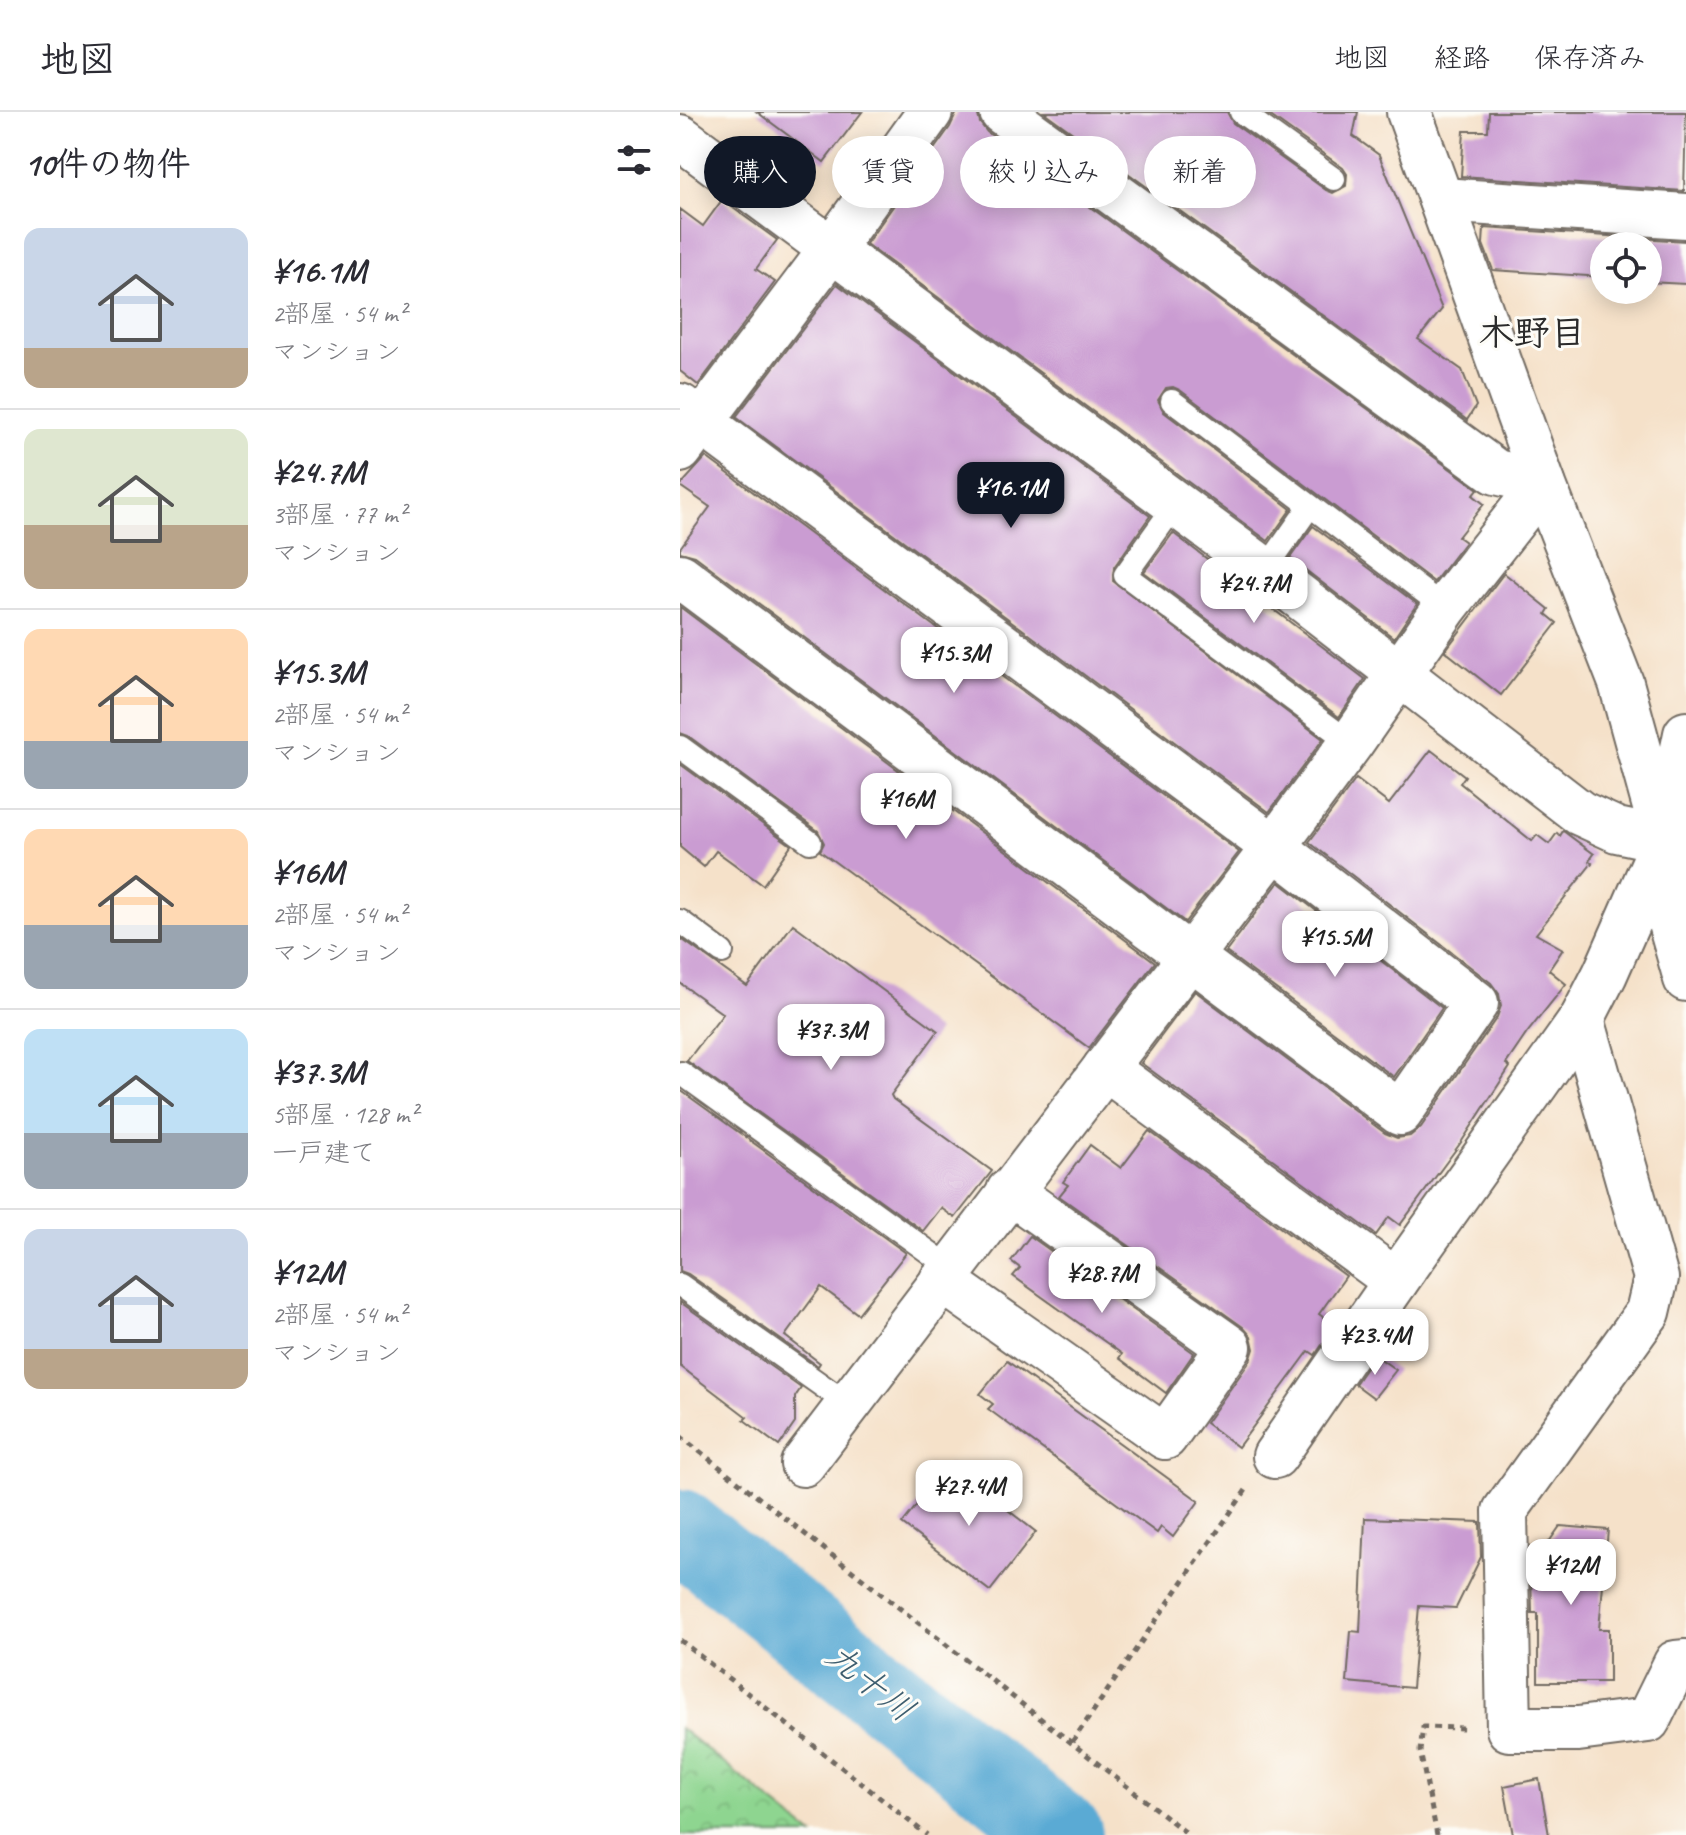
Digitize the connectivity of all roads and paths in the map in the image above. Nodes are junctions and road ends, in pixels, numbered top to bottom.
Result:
1 (930, 112) edge
2 (1002, 112) edge
3 (1241, 112) edge
4 (1409, 112) edge
5 (680, 137) edge
6 (1334, 179) dead end
7 (1441, 200) junction
8 (1686, 216) edge
9 (831, 250) junction
10 (1172, 401) dead end
11 (687, 426) edge
12 (1543, 483) junction
13 (1176, 504) junction
14 (1310, 506) junction
15 (1265, 570) junction
16 (680, 576) edge
17 (1445, 608) junction
18 (1401, 672) junction
19 (1686, 734) edge
20 (1351, 743) junction
21 (680, 747) edge
22 (810, 842) dead end
23 (1274, 847) junction
24 (1675, 847) edge
25 (680, 921) edge
26 (722, 952) dead end
27 (1190, 955) junction
28 (1686, 979) edge
29 (1582, 1019) junction
30 (1105, 1068) junction
31 (681, 1073) edge
32 (1009, 1191) junction
33 (946, 1274) junction
34 (1396, 1281) junction
35 (680, 1285) edge
36 (848, 1404) junction
37 (680, 1436) edge
38 (1275, 1456) joint
39 (803, 1464) dead end
40 (680, 1640) edge
41 (1686, 1662) edge
42 (1509, 1729) junction
43 (1072, 1742) junction
44 (927, 1835) edge
45 (1189, 1835) edge
46 (1437, 1835) edge

1 - 9 street
2 - 12 street
3 - 6 lane
4 - 7 street
5 - 9 street
7 - 8 street
7 - 12 street
9 - 11 street
9 - 13 street
10 - 14 lane
11 - 23 street
12 - 17 street
12 - 24 street
13 - 15 street
13 - 20 lane
14 - 15 lane
14 - 17 lane
15 - 18 street
16 - 27 street
17 - 18 street
18 - 20 street
18 - 24 street
19 - 24 street
20 - 23 street
21 - 22 lane
23 - 27 street
23 - 27 street
24 - 28 street
24 - 29 street
25 - 26 lane
27 - 30 street
29 - 34 street
29 - 42 street
30 - 32 street
30 - 34 street
31 - 33 lane
32 - 33 street
32 - 33 street
33 - 36 street
34 - 38 street
35 - 36 lane
36 - 39 street
37 - 43 path
38 - 43 path
40 - 44 path
41 - 42 street
42 - 46 path
43 - 45 path

